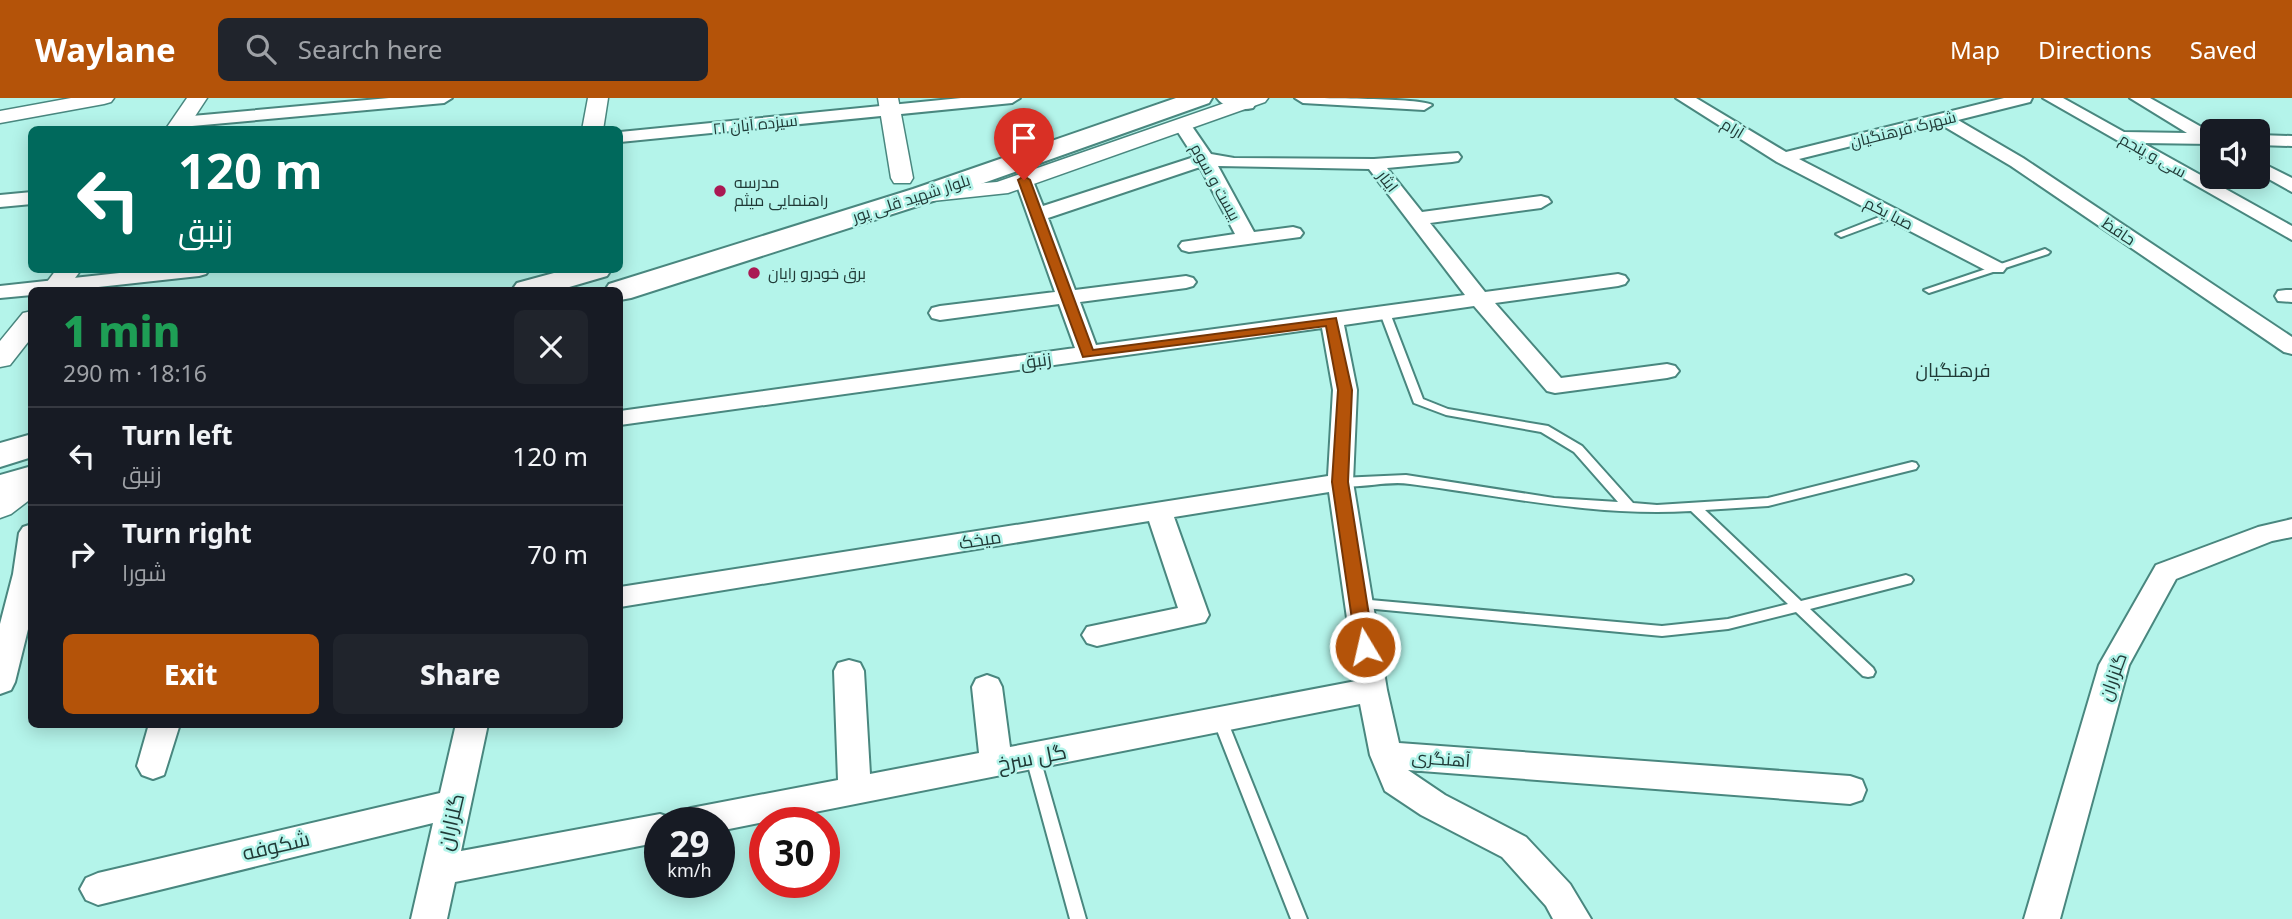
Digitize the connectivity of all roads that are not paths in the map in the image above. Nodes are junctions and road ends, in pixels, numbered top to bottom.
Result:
1 (45, 98) edge
2 (104, 98) edge
3 (197, 98) edge
4 (444, 98) edge
5 (598, 98) edge
6 (1012, 98) edge
7 (1141, 98) edge
8 (1200, 98) edge
9 (1304, 98) edge
10 (1684, 98) edge
11 (2024, 98) edge
12 (2052, 98) edge
13 (2138, 98) edge
14 (1244, 100) edge
15 (889, 104) edge
16 (1424, 105) dead end
17 (0, 106) edge
18 (0, 117) edge
19 (1944, 119) junction
20 (1183, 125) junction
21 (178, 126) edge
22 (593, 126) edge
23 (2200, 133) edge
24 (623, 137) edge
25 (2121, 137) junction
26 (2200, 139) edge
27 (2270, 140) edge
28 (2292, 141) edge
29 (1452, 157) dead end
30 (1783, 158) junction
31 (1205, 159) junction
32 (1374, 164) junction
33 (2270, 173) edge
34 (1024, 180) junction
35 (2292, 186) edge
36 (913, 187) junction
37 (28, 198) edge
38 (0, 201) edge
39 (1541, 202) dead end
40 (1037, 215) junction
41 (1892, 215) junction
42 (1417, 219) junction
43 (1293, 233) dead end
44 (1841, 234) dead end
45 (2292, 234) edge
46 (708, 236) dead end
47 (1248, 239) junction
48 (1189, 246) dead end
49 (2045, 252) dead end
50 (1996, 268) junction
51 (164, 273) edge
52 (575, 273) edge
53 (1618, 280) dead end
54 (60, 282) edge
55 (1186, 282) dead end
56 (28, 287) edge
57 (30, 287) edge
58 (536, 287) edge
59 (623, 290) edge
60 (1929, 290) dead end
61 (0, 292) edge
62 (1067, 296) junction
63 (1479, 299) junction
64 (940, 313) dead end
65 (1385, 313) junction
66 (1332, 321) junction
67 (28, 323) edge
68 (2292, 347) edge
69 (1088, 354) junction
70 (0, 359) edge
71 (1667, 371) dead end
72 (623, 418) edge
73 (28, 446) edge
74 (0, 455) edge
75 (1912, 466) dead end
76 (28, 480) edge
77 (28, 482) edge
78 (1340, 482) junction
79 (0, 487) edge
80 (0, 507) edge
81 (1629, 507) junction
82 (1694, 507) junction
83 (1159, 511) junction
84 (2292, 528) edge
85 (28, 566) edge
86 (1906, 580) dead end
87 (623, 597) edge
88 (1359, 604) junction
89 (1797, 607) junction
90 (8, 619) edge
91 (1097, 635) dead end
92 (849, 671) dead end
93 (1868, 672) dead end
94 (0, 682) edge
95 (987, 687) dead end
96 (1372, 690) junction
97 (1220, 720) junction
98 (164, 728) edge
99 (471, 728) edge
100 (1386, 755) junction
101 (1033, 758) junction
102 (996, 765) junction
103 (153, 766) dead end
104 (1850, 790) dead end
105 (855, 792) junction
106 (455, 804) junction
107 (735, 814) edge
108 (644, 831) edge
109 (440, 870) junction
110 (98, 889) dead end
111 (429, 919) edge
112 (1078, 919) edge
113 (1299, 919) edge
114 (1573, 919) edge
115 (2042, 919) edge

1 - 17 street
2 - 18 street
3 - 21 street
4 - 21 street
5 - 22 street
6 - 15 street, سیزده آبان ۲۱
7 - 36 highway, بلوار شهید قلی پور
8 - 36 highway, بلوار شهید قلی پور
9 - 16 street
10 - 30 street, آرام
11 - 19 street, شهرک فرهنگیان
12 - 25 street, سی و پنجم
13 - 23 street
14 - 20 street
15 - 24 street, سیزده آبان ۲۱
15 - 36 street
19 - 30 street, شهرک فرهنگیان
19 - 68 street, حافظ
20 - 31 street, بیست و سوم
20 - 34 street
25 - 26 street
25 - 45 street, سی و پنجم
27 - 28 street
29 - 32 street
30 - 41 street, صبا یکم
31 - 32 street, ایثار
31 - 40 street
31 - 47 street, بیست و سوم
32 - 42 street, ایثار
33 - 35 street
34 - 36 street
34 - 40 street
36 - 46 highway, بلوار شهید قلی پور
36 - 59 highway, بلوار شهید قلی پور
37 - 38 street
39 - 42 street
40 - 62 street
41 - 44 lane
41 - 50 street, صبا یکم
42 - 63 street, ایثار
43 - 47 street
47 - 48 street
49 - 50 lane
50 - 60 lane
51 - 54 street
52 - 58 highway
53 - 63 street, زنبق
54 - 57 street
55 - 62 street
56 - 61 street
62 - 64 street
62 - 69 street
63 - 65 street, زنبق
63 - 71 street
65 - 66 street, زنبق
65 - 81 lane
66 - 69 street, زنبق
66 - 78 street, آهنگری
67 - 70 street
69 - 72 street, زنبق
73 - 74 highway
75 - 82 lane
76 - 79 highway
77 - 80 street
78 - 81 lane
78 - 83 street, میخک
78 - 88 street, آهنگری
81 - 82 lane
82 - 89 lane
83 - 87 street, میخک
83 - 91 street
84 - 115 street, گلزاران
85 - 90 street
86 - 89 lane
88 - 89 lane
88 - 96 street, آهنگری
89 - 93 lane
90 - 94 street
92 - 105 street
95 - 102 street
96 - 97 street, گل سرخ
96 - 100 street, آهنگری
97 - 101 street, گل سرخ
97 - 113 lane
98 - 103 street
99 - 106 street, گلزاران
100 - 104 street, آهنگری
100 - 114 street
101 - 102 street, گل سرخ
101 - 112 lane
102 - 105 street, گل سرخ
105 - 107 street, گل سرخ
106 - 109 street, گلزاران
106 - 110 street, شکوفه
108 - 109 street
109 - 111 street, گلزاران

